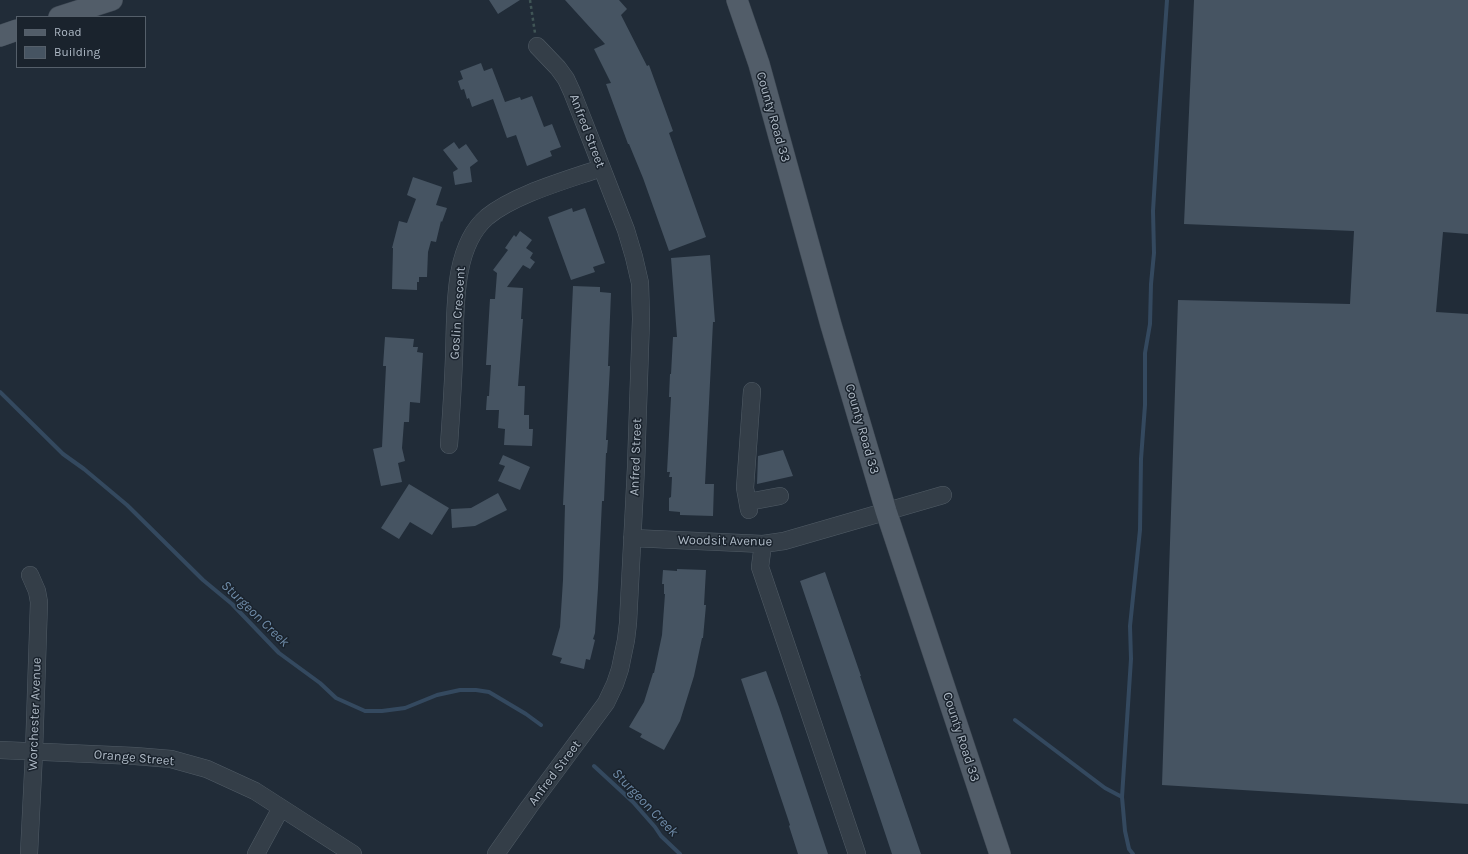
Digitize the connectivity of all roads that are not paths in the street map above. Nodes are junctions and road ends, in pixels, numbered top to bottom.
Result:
1 (112, 0) edge
2 (737, 0) edge
3 (62, 16) edge
4 (16, 30) edge
5 (0, 36) edge
6 (537, 46) road end
7 (601, 168) junction
8 (752, 391) dead end
9 (449, 445) dead end
10 (943, 494) dead end
11 (780, 496) dead end
12 (886, 511) junction
13 (632, 538) junction
14 (763, 544) junction
15 (30, 575) dead end
16 (0, 750) edge
17 (34, 752) junction
18 (281, 808) junction
19 (29, 854) edge
20 (256, 854) edge
21 (353, 854) edge
22 (496, 854) edge
23 (857, 854) edge
24 (1000, 854) edge

1 - 3 main road
2 - 12 main road, County Road 33
4 - 5 main road
6 - 7 street, Anfred Street
7 - 9 street, Goslin Crescent
7 - 13 street, Anfred Street
8 - 11 street
10 - 12 street, Woodsit Avenue
12 - 14 street, Woodsit Avenue
12 - 24 main road, County Road 33
13 - 14 street, Woodsit Avenue
13 - 22 street, Anfred Street
14 - 23 street
15 - 17 street, Worchester Avenue
16 - 17 street, Orange Street
17 - 18 street, Orange Street
17 - 19 street, Worchester Avenue
18 - 20 street
18 - 21 street, Orange Street

